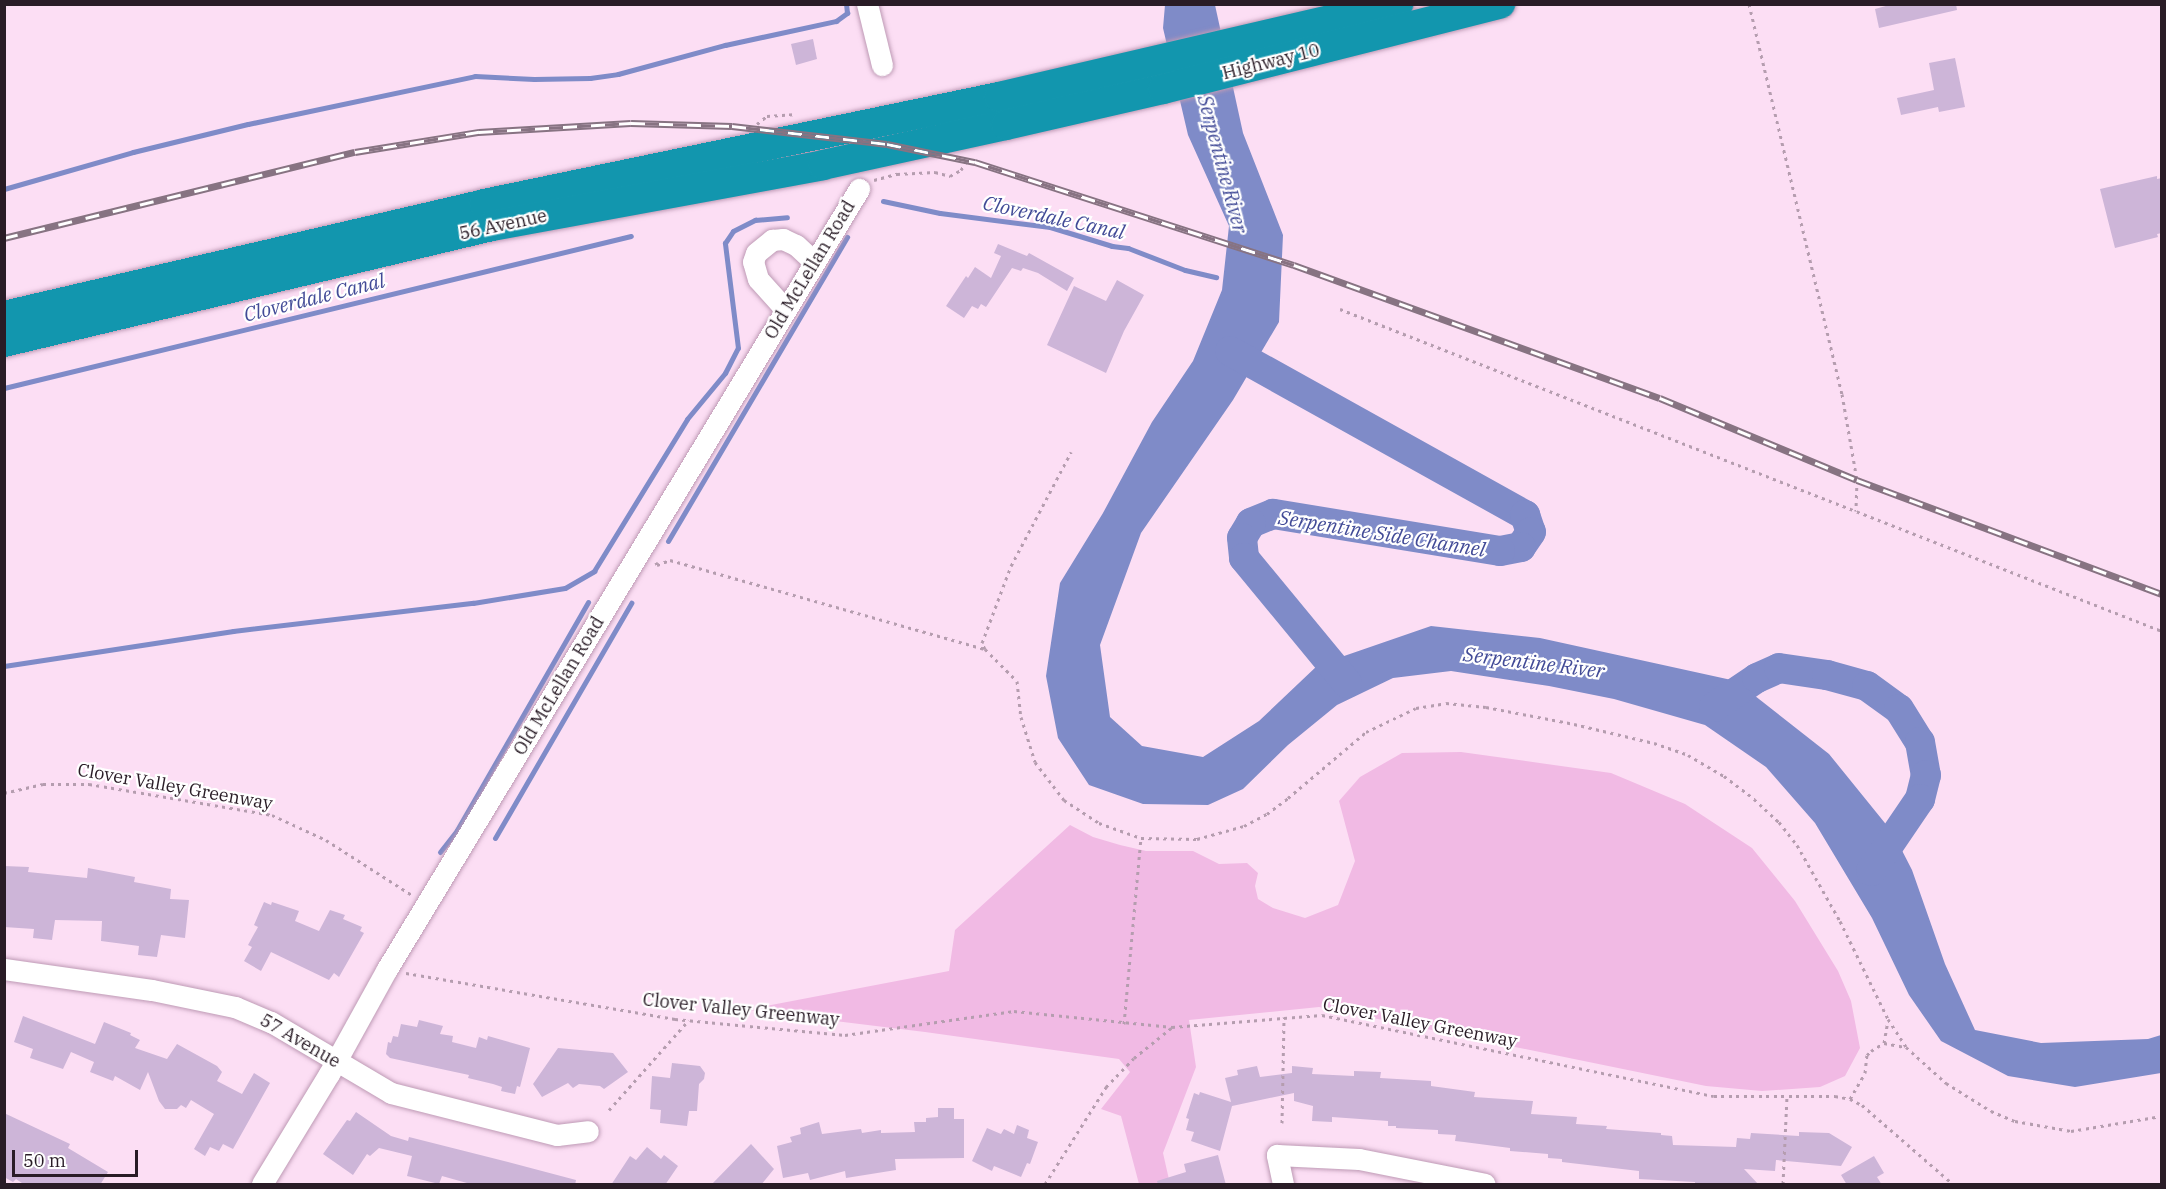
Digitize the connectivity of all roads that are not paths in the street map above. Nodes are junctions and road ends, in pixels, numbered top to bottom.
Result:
1 (867, 4) edge
2 (1398, 4) edge
3 (1500, 4) edge
4 (1371, 24) junction
5 (882, 65) dead end
6 (1003, 111) junction
7 (859, 189) dead end
8 (814, 262) junction
9 (785, 309) junction
10 (4, 316) edge
11 (4, 342) edge
12 (4, 969) edge
13 (336, 1060) junction
14 (588, 1131) dead end
15 (262, 1185) edge
16 (1283, 1185) edge
17 (1485, 1185) edge

1 - 5 street
2 - 4 highway, Highway 10
3 - 4 highway, Highway 10
4 - 6 highway, Highway 10
6 - 10 highway, 56 Avenue
6 - 11 highway, 56 Avenue
7 - 8 street, Old McLellan Road
8 - 9 street, Old McLellan Road
8 - 9 street
9 - 13 street, Old McLellan Road
12 - 13 street, 57 Avenue
13 - 14 street, 57 Avenue
13 - 15 street, Old McLellan Road
16 - 17 street

